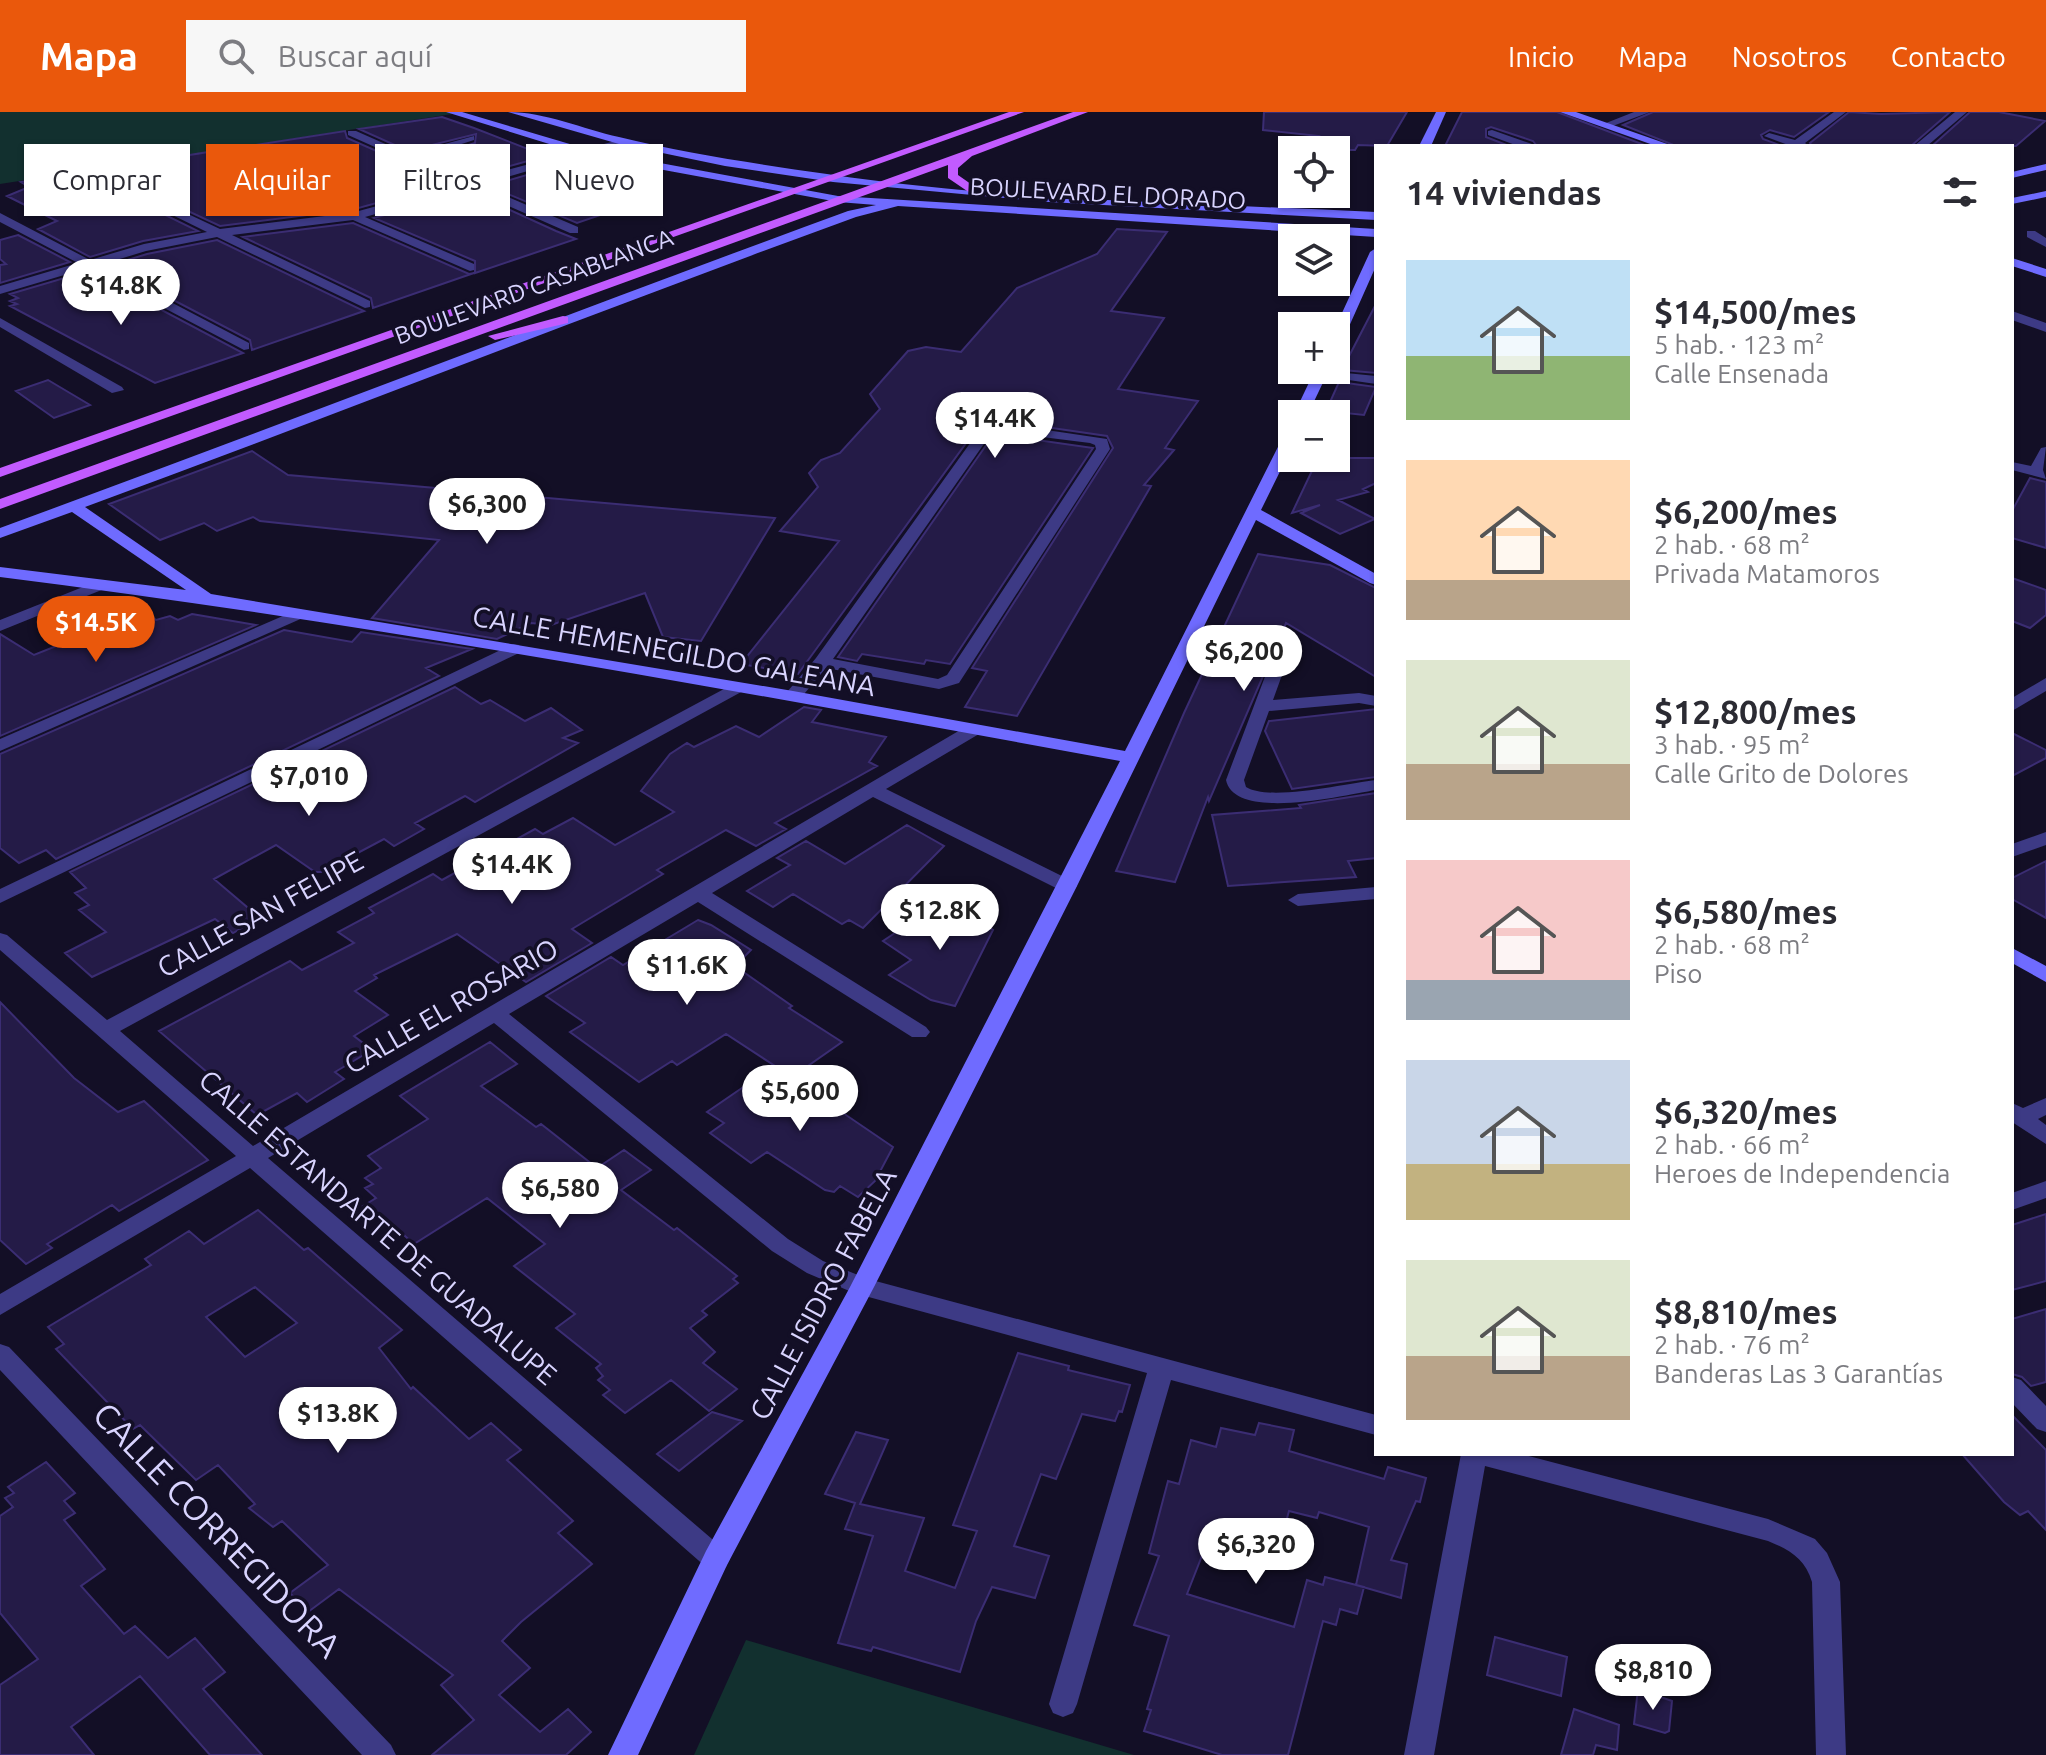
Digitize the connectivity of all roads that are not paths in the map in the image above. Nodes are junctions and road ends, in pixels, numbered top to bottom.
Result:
1 (451, 112) edge
2 (513, 112) edge
3 (1019, 112) edge
4 (1083, 112) edge
5 (1441, 112) edge
6 (1565, 112) edge
7 (1645, 112) edge
8 (1841, 112) edge
9 (1962, 112) edge
10 (1606, 125) junction
11 (352, 133) dead end
12 (1492, 133) dead end
13 (1769, 136) dead end
14 (470, 138) dead end
15 (619, 143) junction
16 (378, 144) edge
17 (451, 144) edge
18 (558, 144) edge
19 (616, 144) edge
20 (1426, 144) edge
21 (1522, 144) edge
22 (1661, 144) edge
23 (1797, 144) edge
24 (1801, 144) edge
25 (1922, 144) edge
26 (973, 152) junction
27 (663, 167) edge
28 (2046, 167) edge
29 (2014, 175) edge
30 (828, 179) junction
31 (875, 186) junction
32 (790, 192) junction
33 (2046, 194) edge
34 (994, 196) junction
35 (838, 199) junction
36 (2014, 201) edge
37 (510, 202) edge
38 (894, 204) junction
39 (184, 216) edge
40 (354, 216) joint
41 (1374, 216) edge
42 (0, 217) edge
43 (2046, 228) edge
44 (574, 230) dead end
45 (219, 233) junction
46 (1374, 233) edge
47 (2046, 243) edge
48 (88, 263) junction
49 (2014, 263) edge
50 (470, 267) dead end
51 (1373, 268) edge
52 (2046, 273) edge
53 (0, 290) edge
54 (365, 304) dead end
55 (1350, 313) edge
56 (2014, 316) edge
57 (563, 320) junction
58 (0, 322) edge
59 (2043, 324) edge
60 (244, 346) dead end
61 (405, 357) junction
62 (1350, 376) edge
63 (1374, 380) edge
64 (117, 390) dead end
65 (1006, 403) dead end
66 (990, 426) junction
67 (2046, 451) edge
68 (1278, 461) edge
69 (2014, 466) edge
70 (0, 473) edge
71 (2040, 473) edge
72 (0, 504) edge
73 (74, 506) junction
74 (1253, 512) junction
75 (0, 533) edge
76 (0, 572) edge
77 (1374, 577) edge
78 (98, 586) junction
79 (209, 598) junction
80 (299, 614) junction
81 (0, 626) edge
82 (513, 649) junction
83 (1283, 650) dead end
84 (822, 662) junction
85 (2046, 683) edge
86 (737, 687) junction
87 (793, 696) junction
88 (1374, 701) edge
89 (2014, 705) edge
90 (1263, 706) junction
91 (973, 730) junction
92 (0, 746) edge
93 (1131, 758) junction
94 (1374, 785) edge
95 (874, 790) junction
96 (2046, 838) edge
97 (2014, 850) edge
98 (1067, 886) junction
99 (698, 893) junction
100 (1374, 893) edge
101 (0, 897) edge
102 (1298, 900) dead end
103 (0, 939) edge
104 (2014, 955) edge
105 (2046, 975) edge
106 (495, 1013) junction
107 (105, 1030) junction
108 (919, 1032) dead end
109 (2046, 1106) edge
110 (2017, 1114) edge
111 (2046, 1136) edge
112 (251, 1156) junction
113 (2046, 1189) edge
114 (2014, 1201) edge
115 (862, 1287) junction
116 (0, 1306) edge
117 (0, 1354) edge
118 (1162, 1366) junction
119 (2014, 1389) edge
120 (2045, 1420) edge
121 (1374, 1424) edge
122 (1474, 1456) edge
123 (1489, 1456) edge
124 (716, 1559) junction
125 (1063, 1704) dead end
126 (381, 1755) edge
127 (623, 1755) edge
128 (1419, 1755) edge
129 (1831, 1755) edge

1 - 18 street, BOULEVARD EL DORADO
2 - 15 street, BOULEVARD EL DORADO
3 - 30 main road, BOULEVARD CASABLANCA
4 - 26 main road, BOULEVARD CASABLANCA
5 - 20 street
6 - 10 street
7 - 10 street
8 - 24 street
9 - 25 street
10 - 22 street
11 - 16 street
12 - 21 street
13 - 23 street
14 - 17 street
15 - 19 street
15 - 30 street, BOULEVARD EL DORADO
26 - 31 main road, BOULEVARD CASABLANCA
26 - 34 main road
27 - 32 street, BOULEVARD EL DORADO
28 - 29 street
30 - 31 street, BOULEVARD EL DORADO
30 - 32 main road, BOULEVARD CASABLANCA
31 - 34 street, BOULEVARD EL DORADO
31 - 35 main road, BOULEVARD CASABLANCA
32 - 35 street, BOULEVARD EL DORADO
32 - 70 main road, BOULEVARD CASABLANCA
33 - 36 street
34 - 41 street, BOULEVARD EL DORADO
35 - 38 street, BOULEVARD EL DORADO
35 - 61 main road, BOULEVARD CASABLANCA
37 - 44 street
38 - 46 street, BOULEVARD EL DORADO
38 - 57 street
39 - 45 street
40 - 45 street
40 - 50 street
42 - 48 street
43 - 47 street
45 - 48 street
45 - 54 street
48 - 53 street
48 - 60 street
49 - 52 street
51 - 55 street
56 - 59 street
57 - 61 main road
57 - 73 street
58 - 64 street
61 - 72 main road, BOULEVARD CASABLANCA
62 - 63 street
65 - 66 street
66 - 84 street
66 - 84 street
67 - 71 street
68 - 74 street, CALLE ISIDRO FABELA
69 - 71 street
73 - 75 street
73 - 79 street, CALLE HEMENEGILDO GALEANA
74 - 77 street
74 - 93 street, CALLE ISIDRO FABELA
76 - 78 street, CALLE HEMENEGILDO GALEANA
78 - 79 street, CALLE HEMENEGILDO GALEANA
78 - 81 street
79 - 80 street, CALLE HEMENEGILDO GALEANA
80 - 82 street, CALLE HEMENEGILDO GALEANA
80 - 92 street
82 - 86 street, CALLE HEMENEGILDO GALEANA
82 - 101 street
83 - 90 street
84 - 87 street
85 - 89 street
86 - 87 street, CALLE HEMENEGILDO GALEANA
86 - 107 street, CALLE SAN FELIPE
87 - 91 street, CALLE HEMENEGILDO GALEANA
88 - 90 street
90 - 94 street
91 - 93 street, CALLE HEMENEGILDO GALEANA
91 - 95 street, CALLE EL ROSARIO
93 - 98 street, CALLE ISIDRO FABELA
95 - 98 street
95 - 99 street, CALLE EL ROSARIO
96 - 97 street
98 - 115 street, CALLE ISIDRO FABELA
99 - 106 street, CALLE EL ROSARIO
99 - 108 street
100 - 102 street
103 - 107 street, CALLE ESTANDARTE DE GUADALUPE
104 - 105 street
106 - 112 street, CALLE EL ROSARIO
106 - 115 street
107 - 112 street, CALLE ESTANDARTE DE GUADALUPE
109 - 110 street
110 - 111 street
112 - 116 street, CALLE EL ROSARIO
112 - 124 street, CALLE ESTANDARTE DE GUADALUPE
113 - 114 street
115 - 118 street
115 - 124 street, CALLE ISIDRO FABELA
117 - 126 street, CALLE CORREGIDORA
118 - 121 street
118 - 125 street
119 - 120 street
122 - 128 street
123 - 129 street
124 - 127 street, CALLE ISIDRO FABELA

